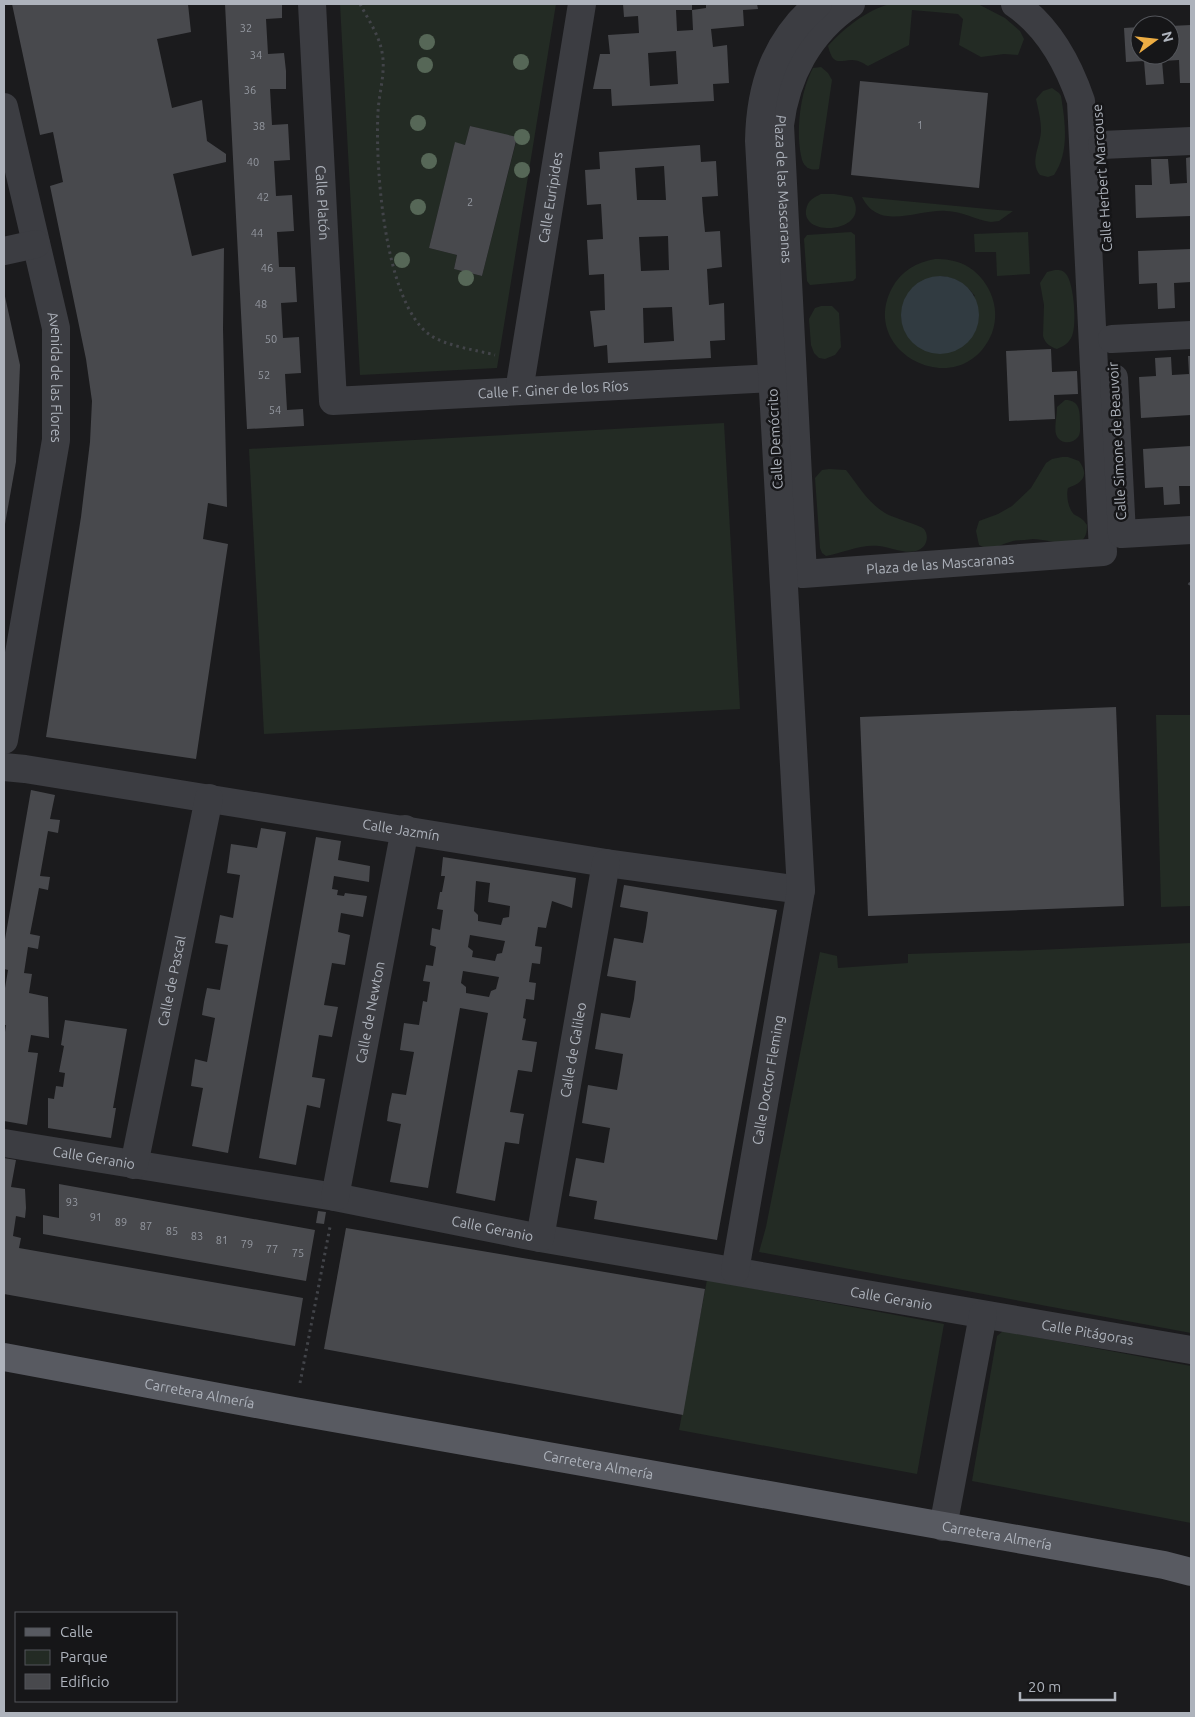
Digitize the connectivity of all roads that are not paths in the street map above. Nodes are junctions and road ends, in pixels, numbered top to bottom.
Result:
1 (312, 4) edge
2 (582, 4) edge
3 (851, 4) edge
4 (1016, 4) edge
5 (1042, 4) edge
6 (812, 7) edge
7 (4, 107) edge
8 (1191, 140) edge
9 (1102, 145) junction
10 (36, 244) junction
11 (4, 251) edge
12 (1191, 335) edge
13 (1112, 339) junction
14 (772, 378) junction
15 (519, 391) junction
16 (332, 401) joint
17 (1191, 530) edge
18 (4, 740) edge
19 (4, 767) edge
20 (209, 798) junction
21 (405, 829) junction
22 (606, 863) junction
23 (801, 890) junction
24 (4, 1143) edge
25 (134, 1165) junction
26 (335, 1197) junction
27 (540, 1238) junction
28 (735, 1271) junction
29 (983, 1315) junction
30 (1191, 1350) edge
31 (4, 1357) edge
32 (943, 1527) junction
33 (1191, 1572) edge

1 - 16 street, Calle Platón
2 - 15 street, Calle Euripides
3 - 4 street, Plaza de las Mascaranas
5 - 9 street, Calle Herbert Marcouse
6 - 14 street, Calle Demócrito
7 - 10 street, Avenida de las Flores
8 - 9 street
9 - 13 street, Calle Herbert Marcouse
10 - 11 street
10 - 18 street, Avenida de las Flores
12 - 13 street
13 - 17 street, Calle Simone de Beauvoir
14 - 15 street, Calle F. Giner de los Ríos
14 - 23 street, Calle Demócrito
15 - 16 street, Calle F. Giner de los Ríos
19 - 20 street, Calle Jazmín
20 - 21 street, Calle Jazmín
20 - 25 street, Calle de Pascal
21 - 22 street, Calle Jazmín
21 - 26 street, Calle de Newton
22 - 23 street, Calle Jazmín
22 - 27 street, Calle de Galileo
23 - 28 street, Calle Doctor Fleming
24 - 25 street, Calle Geranio
25 - 26 street, Calle Geranio
26 - 27 street, Calle Geranio
27 - 28 street, Calle Geranio
28 - 29 street, Calle Geranio
29 - 30 street, Calle Pitágoras
29 - 32 street
31 - 32 main road, Carretera Almería
32 - 33 main road, Carretera Almería

